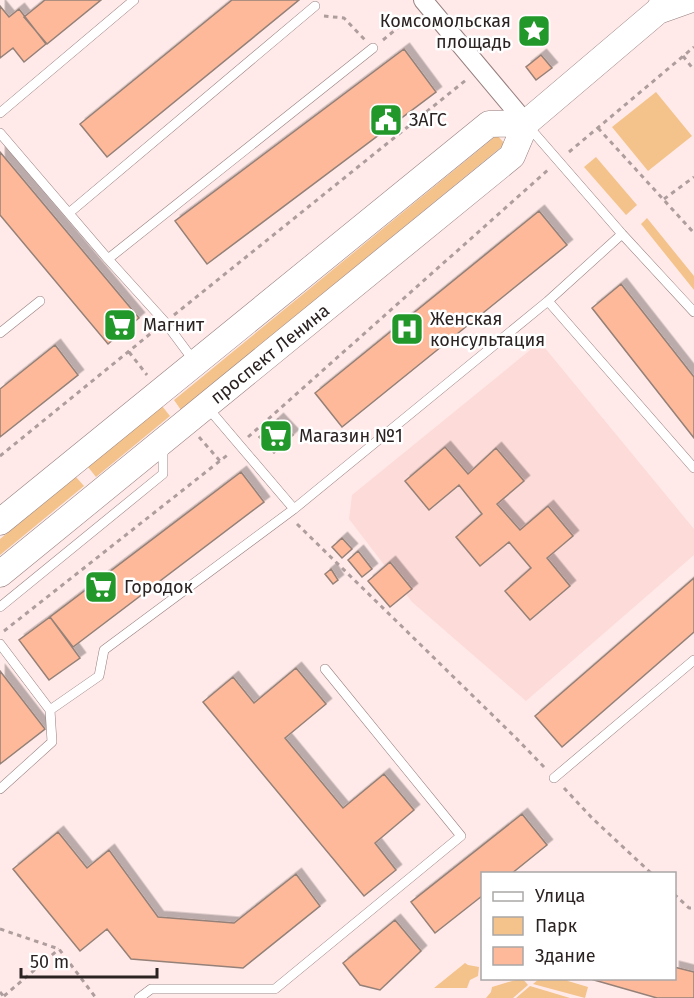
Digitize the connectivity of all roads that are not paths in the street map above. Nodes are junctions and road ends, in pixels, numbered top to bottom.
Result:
1 (134, 0) edge
2 (689, 0) edge
3 (421, 5) edge
4 (662, 5) edge
5 (315, 6) road end
6 (373, 48) road end
7 (0, 113) edge
8 (526, 123) junction
9 (0, 133) edge
10 (69, 213) junction
11 (622, 234) junction
12 (108, 259) junction
13 (40, 300) dead end
14 (548, 301) junction
15 (694, 312) edge
16 (0, 333) edge
17 (196, 363) junction
18 (206, 405) junction
19 (164, 440) junction
20 (73, 462) junction
21 (694, 468) edge
22 (99, 493) junction
23 (290, 512) junction
24 (0, 522) edge
25 (0, 574) edge
26 (0, 607) edge
27 (0, 644) edge
28 (694, 660) edge
29 (325, 669) dead end
30 (50, 710) junction
31 (554, 778) road end
32 (0, 789) edge
33 (140, 998) edge

1 - 7 lane
2 - 4 main road, проспект Ленина
3 - 8 street
4 - 8 main road, проспект Ленина
5 - 10 lane
6 - 12 lane
8 - 11 lane
8 - 17 main road
8 - 18 main road, проспект Ленина
9 - 10 lane
10 - 12 lane
11 - 14 lane
11 - 15 lane
12 - 17 lane
13 - 16 lane
14 - 21 lane
14 - 23 lane
17 - 20 main road
18 - 19 main road, проспект Ленина
18 - 23 lane
19 - 22 main road, проспект Ленина
19 - 26 lane
20 - 22 main road
20 - 24 main road
22 - 25 main road, проспект Ленина
23 - 30 lane
27 - 30 lane
28 - 31 lane
29 - 33 lane
30 - 32 lane

